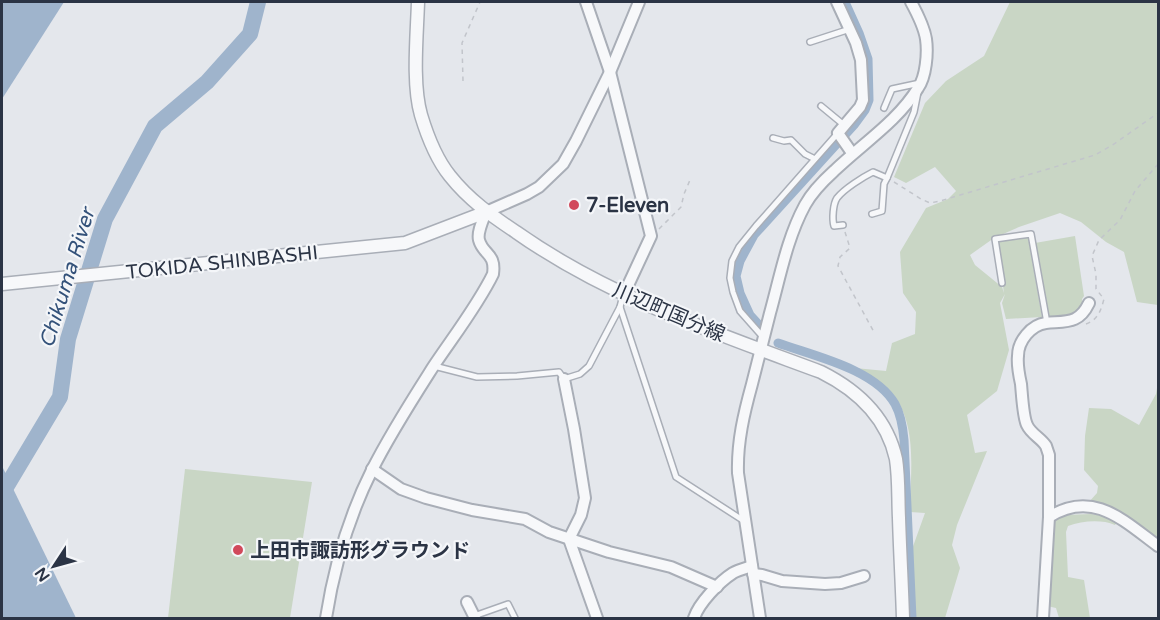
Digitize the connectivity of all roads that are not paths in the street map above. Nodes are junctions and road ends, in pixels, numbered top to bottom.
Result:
1 (418, 2) edge
2 (586, 2) edge
3 (639, 2) edge
4 (837, 2) edge
5 (911, 2) edge
6 (850, 29) junction
7 (810, 42) dead end
8 (610, 72) junction
9 (920, 85) junction
10 (821, 106) dead end
11 (884, 108) dead end
12 (842, 134) junction
13 (773, 138) dead end
14 (852, 153) junction
15 (815, 159) junction
16 (887, 178) junction
17 (486, 212) junction
18 (872, 214) dead end
19 (843, 225) road end
20 (1002, 283) dead end
21 (2, 284) edge
22 (624, 294) junction
23 (1089, 303) dead end
24 (620, 307) junction
25 (1047, 323) junction
26 (762, 344) junction
27 (434, 366) junction
28 (564, 379) junction
29 (372, 469) junction
30 (1049, 517) junction
31 (745, 522) junction
32 (569, 539) junction
33 (1158, 546) edge
34 (752, 570) junction
35 (864, 576) dead end
36 (717, 587) junction
37 (467, 602) dead end
38 (474, 617) edge
39 (326, 618) edge
40 (515, 618) edge
41 (597, 618) edge
42 (694, 618) edge
43 (760, 618) edge
44 (903, 618) edge
45 (1043, 618) edge

1 - 17 street, 川辺町国分線
2 - 8 street
3 - 8 street
4 - 6 street
5 - 9 street
6 - 7 lane
6 - 12 street
8 - 17 street
8 - 22 street
9 - 11 lane
9 - 14 street
9 - 16 lane
10 - 12 lane
12 - 14 street
12 - 15 lane
13 - 15 lane
14 - 26 street
15 - 26 lane
16 - 18 lane
16 - 19 lane
17 - 21 street, TOKIDA SHINBASHI
17 - 22 street, 川辺町国分線
17 - 27 street
20 - 25 lane
22 - 24 lane
22 - 26 street, 川辺町国分線
23 - 25 street
24 - 28 lane
24 - 31 lane
25 - 30 street
26 - 31 street
26 - 44 street, 川辺町国分線
27 - 28 lane
27 - 29 street
28 - 32 street
29 - 32 street
29 - 39 street
30 - 33 street
30 - 45 street
31 - 34 street
32 - 36 street
32 - 41 street
34 - 35 street
34 - 36 street
34 - 43 street
36 - 42 street
37 - 38 street
38 - 40 lane

